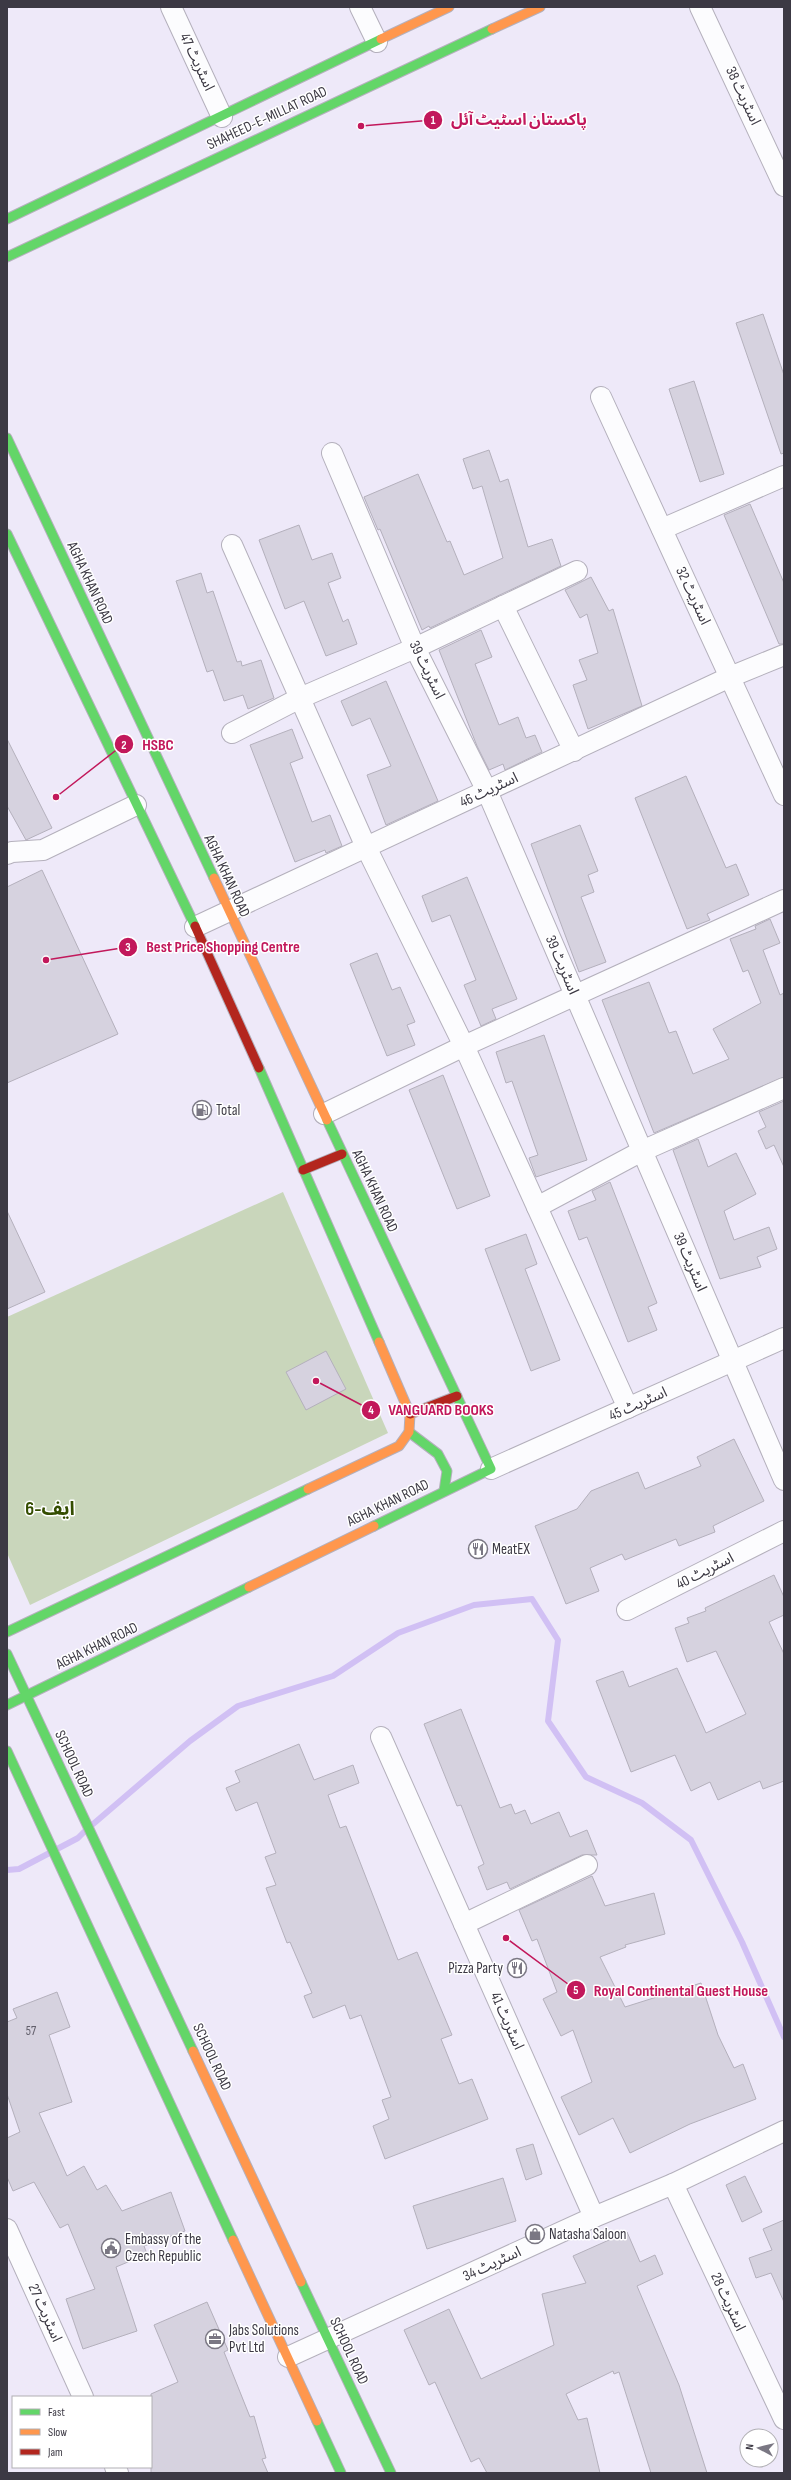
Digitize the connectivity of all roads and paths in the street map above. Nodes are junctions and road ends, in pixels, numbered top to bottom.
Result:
1 (171, 7) edge
2 (360, 7) edge
3 (449, 7) edge
4 (540, 7) edge
5 (700, 7) edge
6 (717, 7) edge
7 (714, 34) junction
8 (377, 42) junction
9 (233, 114) junction
10 (784, 186) edge
11 (7, 219) edge
12 (7, 257) edge
13 (601, 397) dead end
14 (7, 438) edge
15 (332, 453) dead end
16 (784, 476) edge
17 (662, 529) junction
18 (7, 534) edge
19 (232, 545) dead end
20 (577, 571) dead end
21 (503, 606) junction
22 (415, 648) junction
23 (784, 655) edge
24 (730, 677) junction
25 (300, 698) junction
26 (232, 733) dead end
27 (574, 751) junction
28 (487, 791) junction
29 (784, 795) edge
30 (136, 805) junction
31 (366, 847) junction
32 (7, 854) edge
33 (784, 900) edge
34 (228, 911) junction
35 (195, 927) junction
36 (576, 997) junction
37 (464, 1046) junction
38 (784, 1088) edge
39 (324, 1114) junction
40 (642, 1151) junction
41 (342, 1154) junction
42 (303, 1170) junction
43 (537, 1207) junction
44 (784, 1338) edge
45 (733, 1362) junction
46 (457, 1396) junction
47 (628, 1408) junction
48 (410, 1414) junction
49 (409, 1432) junction
50 (491, 1468) junction
51 (784, 1480) edge
52 (444, 1491) junction
53 (784, 1531) edge
54 (627, 1610) dead end
55 (7, 1632) edge
56 (7, 1654) edge
57 (26, 1696) junction
58 (7, 1705) edge
59 (381, 1737) dead end
60 (7, 1751) edge
61 (587, 1865) dead end
62 (464, 1924) junction
63 (784, 2131) edge
64 (673, 2184) junction
65 (594, 2217) junction
66 (7, 2229) edge
67 (329, 2339) junction
68 (288, 2357) junction
69 (83, 2396) edge
70 (784, 2419) edge
71 (341, 2473) edge
72 (390, 2473) edge

1 - 9 street, اسٹریٹ 47
2 - 8 street
3 - 8 street, SHAHEED-E-MILLAT ROAD
4 - 12 street, SHAHEED-E-MILLAT ROAD
5 - 7 street, اسٹریٹ 38
6 - 7 street
7 - 10 street, اسٹریٹ 38
8 - 9 street, SHAHEED-E-MILLAT ROAD
9 - 11 street, SHAHEED-E-MILLAT ROAD
13 - 17 street, اسٹریٹ 32
14 - 34 street, AGHA KHAN ROAD
15 - 22 street, اسٹریٹ 39
16 - 17 street
17 - 24 street, اسٹریٹ 32
18 - 30 street
19 - 25 street
20 - 21 street
21 - 22 street
21 - 27 street
22 - 25 street
22 - 28 street, اسٹریٹ 39
23 - 24 street, اسٹریٹ 46
24 - 27 street, اسٹریٹ 46
24 - 29 street, اسٹریٹ 32
25 - 26 street
25 - 31 street
27 - 28 street, اسٹریٹ 46
28 - 31 street, اسٹریٹ 46
28 - 36 street, اسٹریٹ 39
30 - 32 street
30 - 35 street
31 - 34 street, اسٹریٹ 46
31 - 37 street
33 - 36 street
34 - 35 street, اسٹریٹ 46
34 - 39 street, AGHA KHAN ROAD
35 - 42 street
36 - 37 street
36 - 40 street, اسٹریٹ 39
37 - 39 street
37 - 43 street
38 - 40 street
39 - 41 street, AGHA KHAN ROAD
40 - 43 street
40 - 45 street, اسٹریٹ 39
41 - 42 street
41 - 46 street, AGHA KHAN ROAD
42 - 48 street
43 - 47 street
44 - 45 street, اسٹریٹ 45
45 - 47 street, اسٹریٹ 45
45 - 51 street, اسٹریٹ 39
46 - 48 street
46 - 50 street, AGHA KHAN ROAD
47 - 50 street, اسٹریٹ 45
48 - 49 street
49 - 52 street
49 - 55 street
50 - 52 street, AGHA KHAN ROAD
52 - 57 street, AGHA KHAN ROAD
53 - 54 street, اسٹریٹ 40
56 - 57 street, SCHOOL ROAD
57 - 58 street, AGHA KHAN ROAD
57 - 67 street, SCHOOL ROAD
59 - 62 street, اسٹریٹ 41
60 - 68 street
61 - 62 street
62 - 65 street, اسٹریٹ 41
63 - 64 street, اسٹریٹ 34
64 - 65 street, اسٹریٹ 34
64 - 70 street, اسٹریٹ 28
65 - 67 street, اسٹریٹ 34
66 - 69 street, اسٹریٹ 27
67 - 68 street, اسٹریٹ 34
67 - 72 street, SCHOOL ROAD
68 - 71 street

